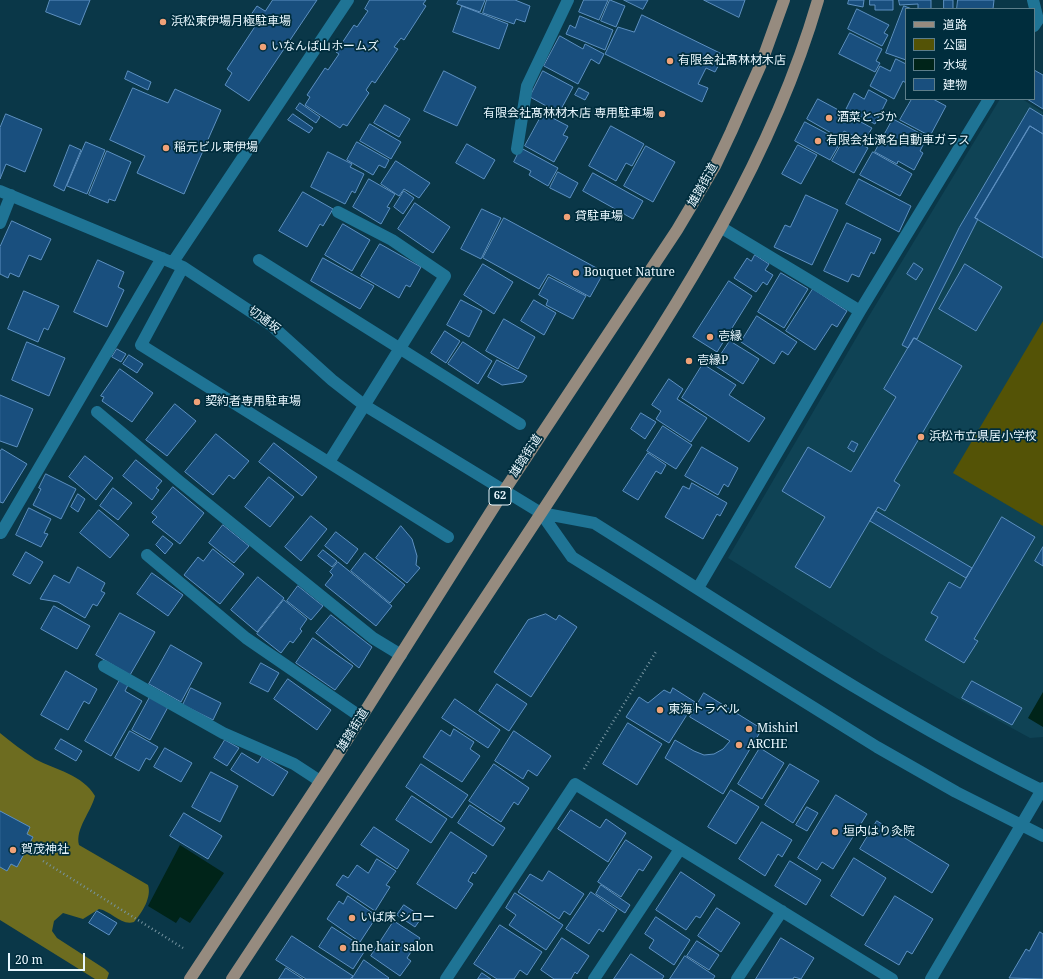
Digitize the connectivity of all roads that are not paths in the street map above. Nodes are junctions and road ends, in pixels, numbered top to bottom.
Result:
1 (348, 0) edge
2 (568, 0) edge
3 (784, 0) edge
4 (818, 0) edge
5 (1035, 8) edge
6 (1035, 24) edge
7 (988, 100) edge
8 (517, 149) dead end
9 (5, 193) edge
10 (338, 212) dead end
11 (0, 223) edge
12 (722, 228) junction
13 (258, 260) dead end
14 (172, 262) junction
15 (860, 311) junction
16 (400, 348) junction
17 (364, 405) junction
18 (97, 412) dead end
19 (520, 424) dead end
20 (329, 462) junction
21 (504, 491) junction
22 (541, 513) junction
23 (1, 533) dead end
24 (448, 537) dead end
25 (147, 555) dead end
26 (698, 588) junction
27 (401, 655) junction
28 (104, 666) dead end
29 (362, 717) junction
30 (320, 781) junction
31 (1042, 790) edge
32 (1021, 825) junction
33 (1043, 836) edge
34 (680, 849) junction
35 (782, 911) junction
36 (190, 979) edge
37 (232, 979) edge
38 (446, 979) edge
39 (594, 979) edge
40 (737, 979) edge
41 (892, 979) edge
42 (931, 979) edge

1 - 14 street
2 - 8 street
3 - 21 main road, 雄踏街道 / 62
4 - 12 main road
5 - 6 street
7 - 15 street
9 - 11 street
9 - 14 street, 切通坂
10 - 16 street
12 - 15 street
12 - 22 main road
13 - 16 street
14 - 17 street, 切通坂
14 - 20 street
14 - 23 street
15 - 26 street
16 - 17 street
16 - 19 street
17 - 20 street
17 - 21 street, 切通坂
18 - 27 street
20 - 24 street
21 - 22 street, 切通坂
21 - 27 main road, 雄踏街道 / 62
22 - 26 street
22 - 32 street
22 - 37 main road
25 - 29 street
26 - 31 street
27 - 29 main road, 雄踏街道 / 62
28 - 30 street
29 - 30 main road, 雄踏街道 / 62
30 - 36 main road, 雄踏街道 / 62
31 - 32 street
32 - 33 street
32 - 42 street
34 - 35 street
34 - 38 street
34 - 39 street
35 - 40 street
35 - 41 street

